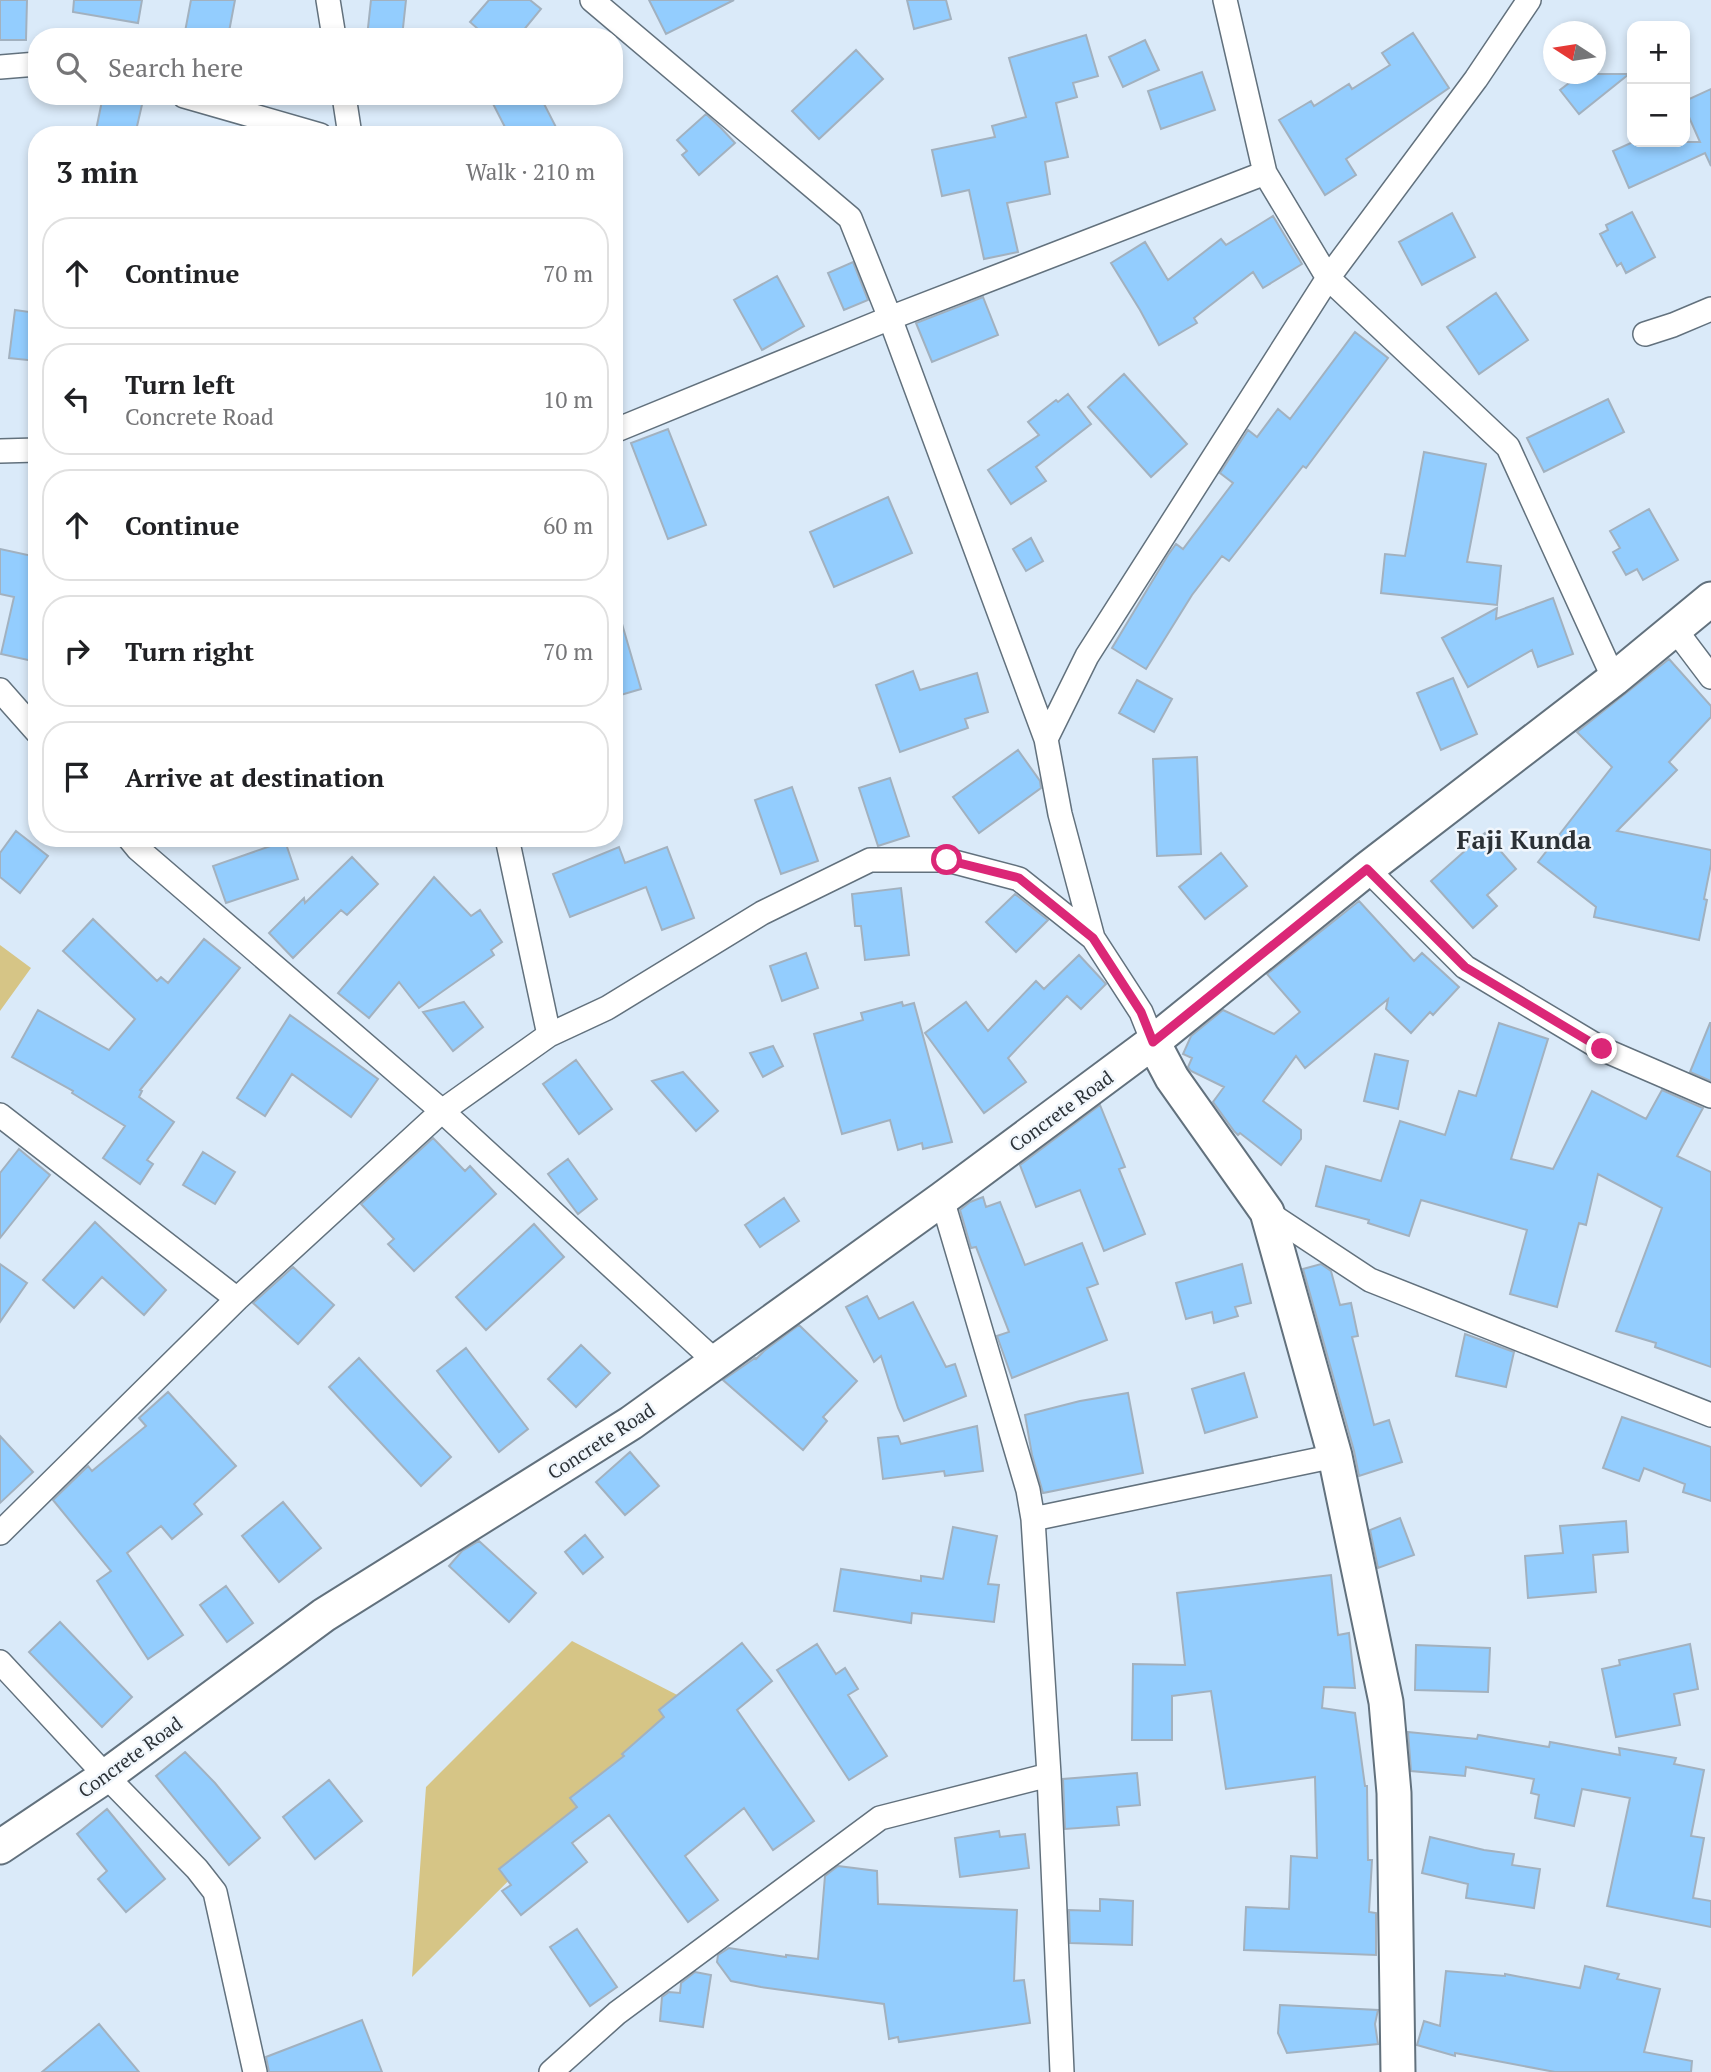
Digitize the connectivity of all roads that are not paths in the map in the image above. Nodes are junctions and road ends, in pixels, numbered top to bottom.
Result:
1 (328, 0) edge
2 (592, 0) edge
3 (1225, 0) edge
4 (1529, 0) edge
5 (333, 28) edge
6 (28, 65) edge
7 (0, 67) edge
8 (215, 105) edge
9 (345, 105) edge
10 (289, 126) edge
11 (349, 126) edge
12 (1265, 173) junction
13 (1328, 278) junction
14 (1711, 309) edge
15 (890, 318) junction
16 (1646, 334) dead end
17 (623, 426) edge
18 (28, 450) edge
19 (0, 451) edge
20 (1711, 600) edge
21 (1674, 628) junction
22 (1711, 677) edge
23 (1614, 680) junction
24 (0, 690) edge
25 (28, 722) edge
26 (1046, 738) junction
27 (136, 847) edge
28 (509, 847) edge
29 (1367, 869) junction
30 (1093, 938) junction
31 (549, 1035) junction
32 (1153, 1042) junction
33 (1711, 1096) edge
34 (442, 1111) junction
35 (0, 1115) edge
36 (942, 1199) junction
37 (1267, 1212) junction
38 (237, 1299) junction
39 (716, 1362) junction
40 (1711, 1415) edge
41 (1335, 1456) junction
42 (1033, 1519) junction
43 (0, 1533) edge
44 (0, 1662) edge
45 (1049, 1774) junction
46 (106, 1776) junction
47 (0, 1847) edge
48 (1402, 2071) edge
49 (255, 2072) edge
50 (551, 2072) edge
51 (1062, 2072) edge

1 - 5 street
2 - 15 street
3 - 12 street
4 - 13 street
6 - 7 street
8 - 10 street
9 - 11 street
12 - 13 street
12 - 15 street
13 - 23 street
13 - 26 street
14 - 16 street
15 - 17 street
15 - 26 street
18 - 19 street
20 - 21 street, Concrete Road
21 - 22 street
21 - 23 street, Concrete Road
23 - 29 street, Concrete Road
24 - 25 street
26 - 30 street
27 - 34 street
28 - 31 street
29 - 32 street, Concrete Road
29 - 33 street
30 - 31 street
30 - 32 street
31 - 34 street
32 - 36 street, Concrete Road
32 - 37 street
34 - 38 street
34 - 39 street
35 - 38 street
36 - 39 street, Concrete Road
36 - 42 street
37 - 40 street
37 - 41 street
38 - 43 street
39 - 46 street, Concrete Road
41 - 42 street
41 - 48 street
42 - 45 street
44 - 46 street
45 - 50 street
45 - 51 street
46 - 47 street, Concrete Road
46 - 49 street

